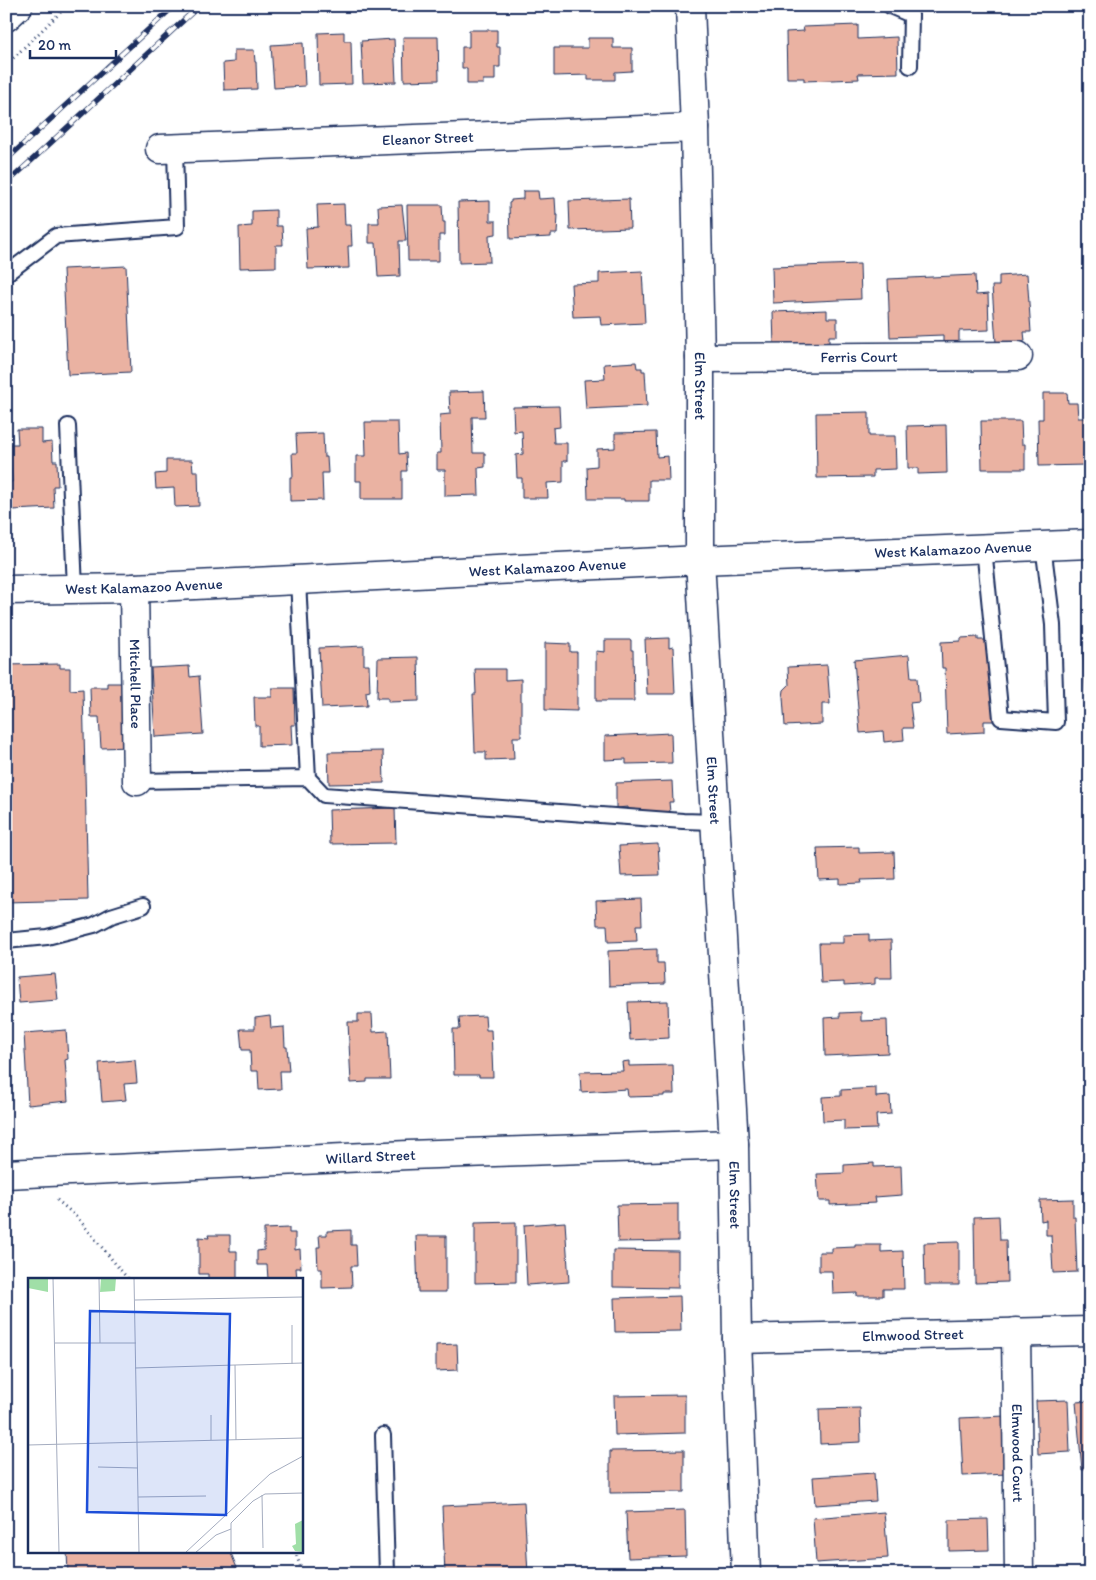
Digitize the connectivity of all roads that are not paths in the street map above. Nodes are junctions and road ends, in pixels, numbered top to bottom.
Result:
1 (18, 6) edge
2 (690, 6) edge
3 (890, 6) edge
4 (6, 16) edge
5 (910, 66) dead end
6 (695, 128) junction
7 (168, 148) joint
8 (6, 274) edge
9 (1018, 356) dead end
10 (700, 358) junction
11 (68, 426) dead end
12 (1090, 544) edge
13 (1043, 546) junction
14 (984, 548) junction
15 (700, 560) junction
16 (298, 580) junction
17 (134, 588) junction
18 (75, 589) junction
19 (6, 590) edge
20 (308, 778) junction
21 (137, 781) joint
22 (715, 822) junction
23 (143, 906) dead end
24 (6, 941) edge
25 (734, 1144) junction
26 (17, 1173) edge
27 (1090, 1331) edge
28 (1016, 1332) junction
29 (737, 1339) junction
30 (383, 1435) dead end
31 (387, 1574) edge
32 (746, 1574) edge
33 (1019, 1574) edge

1 - 4 street
2 - 6 street, Elm Street
3 - 5 lane
6 - 7 street, Eleanor Street
6 - 10 street, Elm Street
7 - 8 lane
9 - 10 street, Ferris Court
10 - 15 street, Elm Street
11 - 18 lane
12 - 13 street, West Kalamazoo Avenue
13 - 14 street, West Kalamazoo Avenue
13 - 14 lane
14 - 15 street, West Kalamazoo Avenue
15 - 16 street, West Kalamazoo Avenue
15 - 22 street, Elm Street
16 - 17 street, West Kalamazoo Avenue
16 - 20 lane
17 - 18 street, West Kalamazoo Avenue
17 - 21 street, Mitchell Place
18 - 19 street, West Kalamazoo Avenue
20 - 21 lane
20 - 22 lane
22 - 25 street, Elm Street
23 - 24 lane
25 - 26 street, Willard Street
25 - 29 street, Elm Street
27 - 28 street, Elmwood Street
28 - 29 street, Elmwood Street
28 - 33 street, Elmwood Court
29 - 32 street, Elm Street
30 - 31 lane

